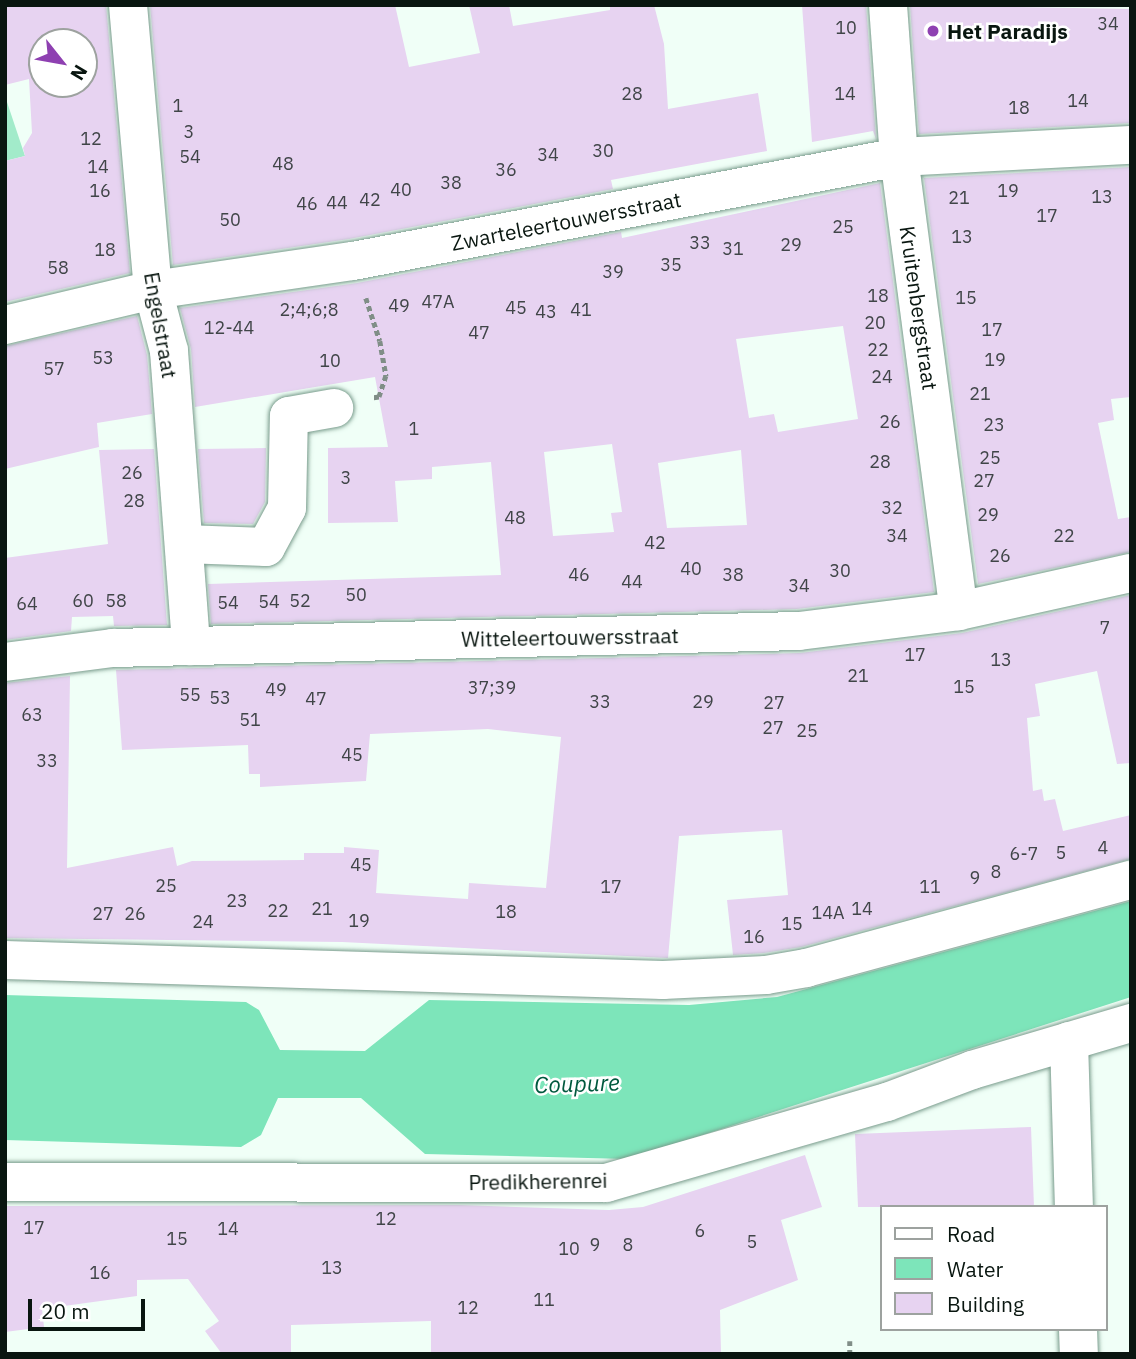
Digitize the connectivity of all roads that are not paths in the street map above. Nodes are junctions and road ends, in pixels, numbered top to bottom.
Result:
1 (128, 5) edge
2 (888, 5) edge
3 (1131, 145) edge
4 (899, 158) junction
5 (153, 290) junction
6 (5, 325) edge
7 (334, 408) road end
8 (184, 544) junction
9 (1131, 573) edge
10 (959, 611) junction
11 (191, 646) junction
12 (5, 662) edge
13 (1131, 880) edge
14 (5, 960) edge
15 (1131, 1023) edge
16 (1069, 1041) junction
17 (5, 1182) edge
18 (1074, 1205) edge
19 (1078, 1331) edge
20 (1079, 1354) edge

1 - 5 street, Engelstraat
2 - 4 street, Kruitenbergstraat
3 - 4 street, Zwarteleertouwersstraat
4 - 5 street, Zwarteleertouwersstraat
4 - 10 street, Kruitenbergstraat
5 - 6 street, Zwarteleertouwersstraat
5 - 8 street, Engelstraat
7 - 8 street
8 - 11 street, Engelstraat
9 - 10 street, Witteleertouwersstraat
10 - 11 street, Witteleertouwersstraat
11 - 12 street, Witteleertouwersstraat
13 - 14 street
15 - 16 street, Predikherenrei
16 - 17 street, Predikherenrei
16 - 18 street
19 - 20 street

